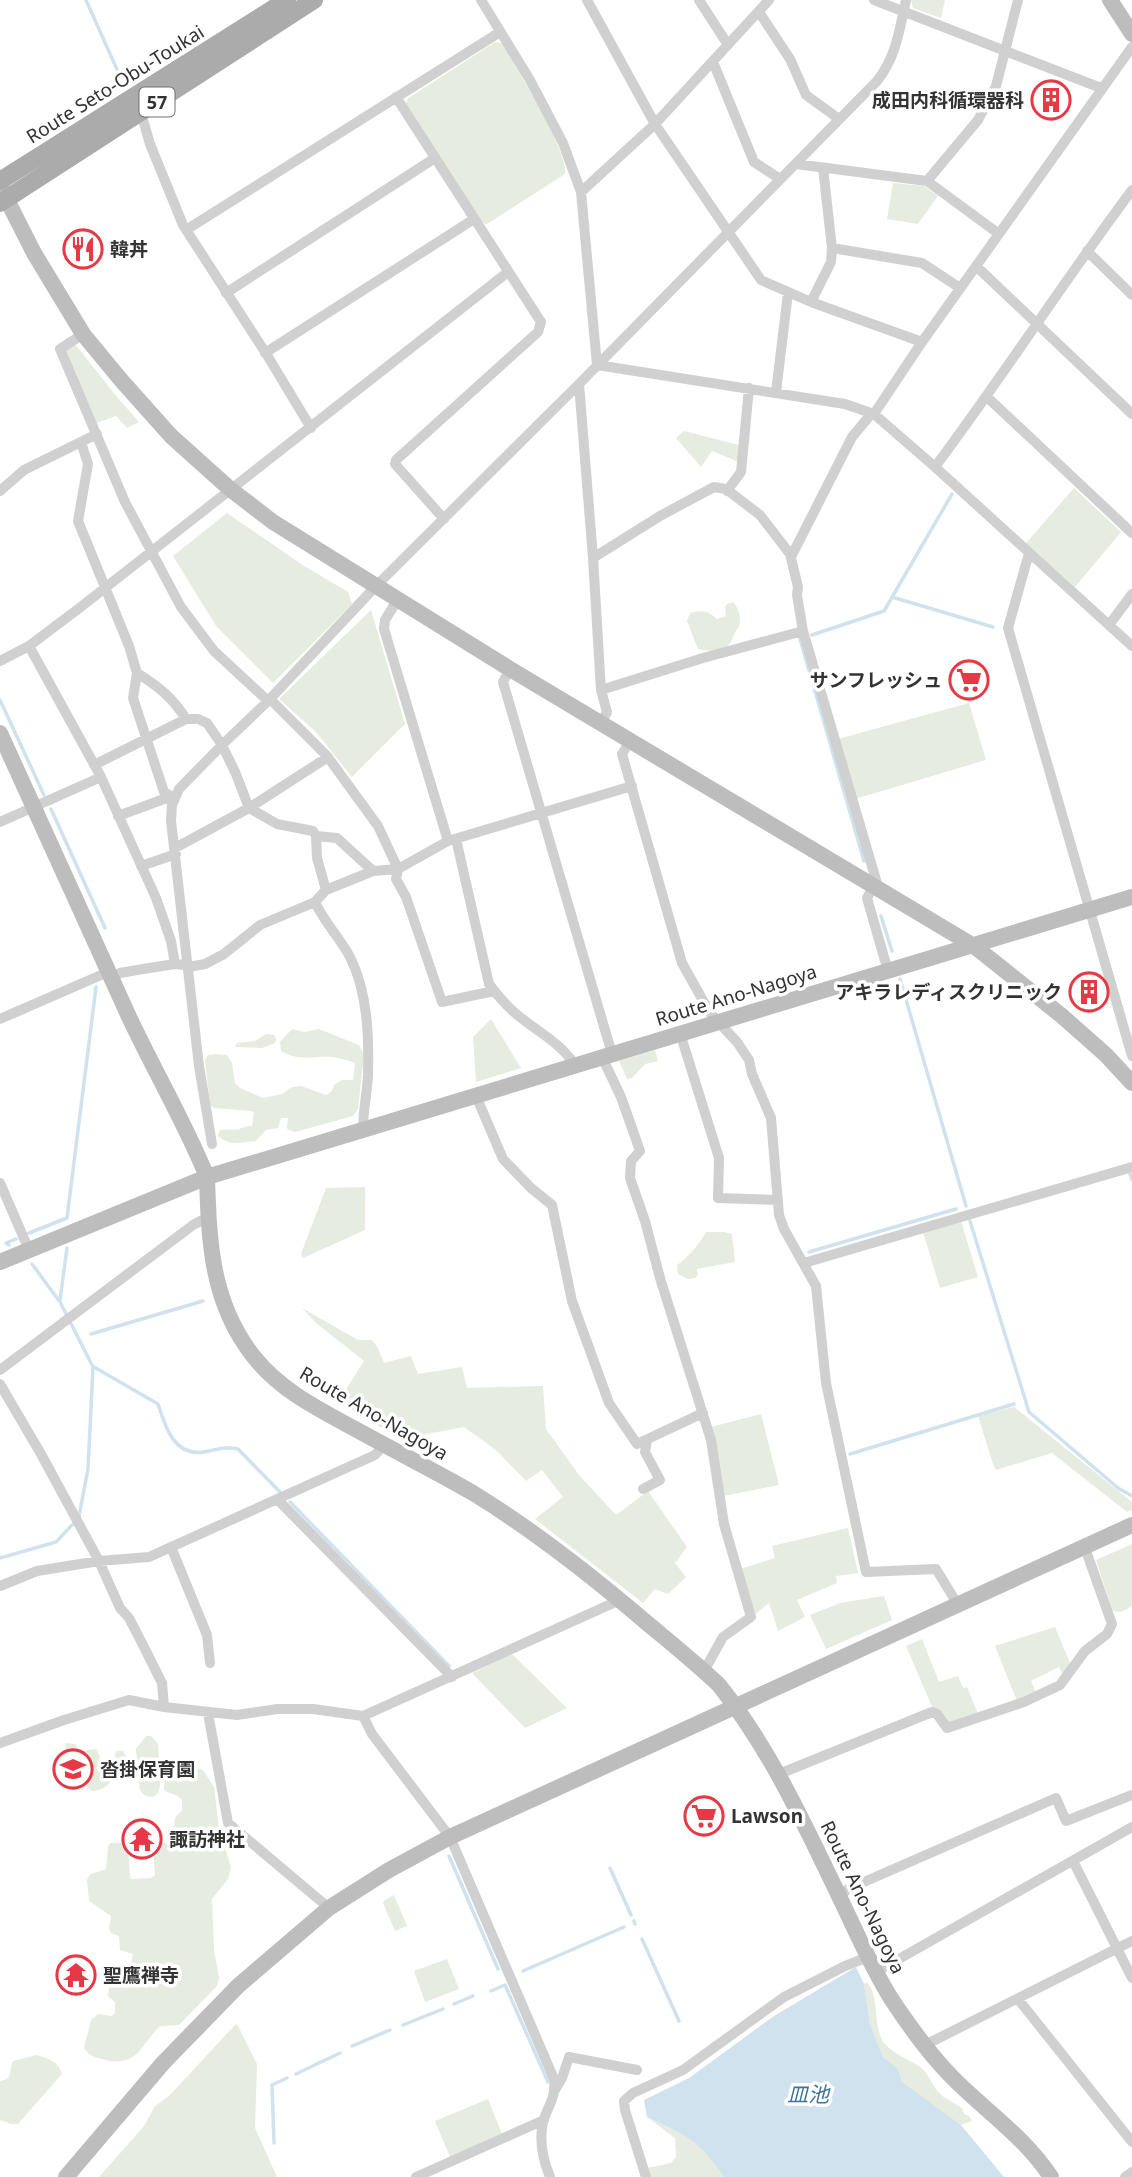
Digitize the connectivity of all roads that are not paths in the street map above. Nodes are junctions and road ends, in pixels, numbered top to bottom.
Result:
1 (287, 0) edge
2 (314, 0) edge
3 (587, 0) edge
4 (699, 0) edge
5 (769, 0) edge
6 (874, 0) edge
7 (1018, 0) edge
8 (1110, 0) edge
9 (486, 2) edge
10 (268, 5) edge
11 (905, 6) edge
12 (759, 12) junction
13 (500, 32) junction
14 (1132, 34) edge
15 (728, 46) junction
16 (1132, 47) edge
17 (1006, 51) junction
18 (713, 62) junction
19 (1101, 88) junction
20 (396, 97) junction
21 (141, 113) junction
22 (839, 119) junction
23 (655, 124) junction
24 (435, 158) junction
25 (796, 164) junction
26 (823, 168) junction
27 (780, 179) junction
28 (927, 181) junction
29 (1132, 190) edge
30 (580, 191) junction
31 (2, 192) edge
32 (474, 219) junction
33 (186, 230) junction
34 (728, 231) junction
35 (999, 234) junction
36 (832, 248) junction
37 (1087, 251) junction
38 (976, 266) junction
39 (508, 272) junction
40 (960, 288) junction
41 (226, 293) junction
42 (788, 293) junction
43 (1132, 295) edge
44 (811, 302) junction
45 (1036, 325) junction
46 (83, 334) junction
47 (922, 342) junction
48 (265, 353) junction
49 (597, 365) junction
50 (579, 384) junction
51 (749, 388) junction
52 (776, 392) junction
53 (987, 397) junction
54 (873, 414) junction
55 (1132, 414) edge
56 (311, 428) junction
57 (97, 434) junction
58 (80, 442) junction
59 (935, 467) junction
60 (230, 489) junction
61 (0, 491) edge
62 (727, 491) junction
63 (1132, 515) edge
64 (444, 519) junction
65 (1128, 529) edge
66 (152, 551) junction
67 (1029, 553) junction
68 (791, 557) junction
69 (593, 558) junction
70 (376, 586) junction
71 (105, 587) junction
72 (1132, 594) edge
73 (398, 599) junction
74 (1109, 625) junction
75 (803, 631) junction
76 (29, 646) junction
77 (1132, 646) edge
78 (0, 661) edge
79 (510, 669) junction
80 (137, 673) junction
81 (601, 690) junction
82 (269, 700) junction
83 (186, 719) junction
84 (601, 723) junction
85 (0, 733) edge
86 (146, 737) junction
87 (629, 741) junction
88 (222, 745) junction
89 (327, 757) junction
90 (94, 765) junction
91 (101, 776) junction
92 (632, 786) junction
93 (174, 799) junction
94 (34, 806) junction
95 (249, 808) junction
96 (542, 814) junction
97 (118, 816) junction
98 (0, 822) edge
99 (316, 836) junction
100 (453, 840) junction
101 (176, 851) junction
102 (141, 866) junction
103 (398, 869) junction
104 (373, 871) junction
105 (876, 888) junction
106 (326, 890) junction
107 (1132, 897) edge
108 (315, 902) junction
109 (1090, 910) junction
110 (974, 946) junction
111 (175, 964) junction
112 (188, 964) junction
113 (888, 971) junction
114 (110, 975) junction
115 (494, 991) junction
116 (0, 1019) edge
117 (717, 1022) junction
118 (680, 1033) junction
119 (607, 1055) junction
120 (1132, 1056) edge
121 (575, 1065) junction
122 (1129, 1074) edge
123 (476, 1096) junction
124 (363, 1130) junction
125 (212, 1144) dead end
126 (1132, 1167) edge
127 (208, 1177) junction
128 (0, 1183) edge
129 (778, 1200) junction
130 (208, 1217) junction
131 (29, 1250) junction
132 (0, 1262) edge
133 (804, 1263) junction
134 (0, 1370) edge
135 (0, 1384) edge
136 (703, 1413) junction
137 (647, 1440) junction
138 (384, 1445) junction
139 (643, 1489) dead end
140 (277, 1499) junction
141 (1132, 1525) edge
142 (171, 1547) junction
143 (1085, 1548) junction
144 (99, 1561) junction
145 (0, 1586) edge
146 (620, 1600) junction
147 (958, 1605) junction
148 (210, 1663) dead end
149 (704, 1671) junction
150 (452, 1677) junction
151 (164, 1707) junction
152 (737, 1707) junction
153 (208, 1713) junction
154 (363, 1716) junction
155 (0, 1743) edge
156 (779, 1774) junction
157 (1132, 1795) edge
158 (1132, 1827) edge
159 (450, 1837) junction
160 (1073, 1861) junction
161 (839, 1897) junction
162 (329, 1908) junction
163 (1132, 1941) edge
164 (1116, 1948) junction
165 (872, 1964) junction
166 (1132, 1978) edge
167 (1018, 1999) junction
168 (923, 2046) junction
169 (637, 2070) dead end
170 (555, 2091) junction
171 (544, 2120) junction
172 (1132, 2142) edge
173 (1132, 2172) edge
174 (66, 2177) edge
175 (416, 2177) edge
176 (550, 2177) edge
177 (646, 2177) edge
178 (1051, 2177) edge
179 (1125, 2177) edge

1 - 10 main road, Route Seto-Obu-Toukai / 57
2 - 21 main road, Route Seto-Obu-Toukai / 57
3 - 23 street
4 - 15 street
5 - 12 street
6 - 11 street
7 - 17 street
8 - 14 street
9 - 13 street
10 - 31 main road, Route Seto-Obu-Toukai / 57
11 - 17 street
11 - 22 street
12 - 15 street
12 - 22 street
13 - 20 street
13 - 30 street
15 - 18 street
16 - 19 street
17 - 19 street
17 - 28 street
18 - 23 street
18 - 27 street
19 - 35 street
20 - 24 street
20 - 33 street
21 - 31 main road, Route Seto-Obu-Toukai / 57
21 - 33 street
22 - 25 street
23 - 30 street
23 - 34 street
24 - 32 street
24 - 41 street
25 - 26 street
25 - 27 street
26 - 28 street
26 - 36 street
27 - 34 street
28 - 35 street
29 - 37 street
30 - 49 street
31 - 46 street
32 - 39 street
32 - 48 street
33 - 41 street
34 - 42 street
34 - 49 street
35 - 38 street
36 - 40 street
36 - 44 street
37 - 43 street
37 - 45 street
38 - 40 street
38 - 45 street
39 - 56 street
39 - 64 street
40 - 47 street
41 - 48 street
42 - 44 street
42 - 52 street
44 - 47 street
45 - 53 street
45 - 55 street
46 - 57 street
46 - 60 street
47 - 54 street
48 - 56 street
49 - 50 street
49 - 51 street
50 - 64 street
50 - 69 street
51 - 52 street
51 - 62 street
52 - 54 street
53 - 59 street
53 - 65 street
54 - 59 street
54 - 68 street
56 - 60 street
57 - 58 street
57 - 66 street
58 - 61 street
58 - 71 street
59 - 67 street
60 - 66 street
60 - 70 street
62 - 68 street
62 - 69 street
63 - 65 street
64 - 70 street
66 - 71 street
66 - 82 street
67 - 74 street
67 - 109 street
68 - 75 street
69 - 81 street
70 - 73 street
70 - 82 street
71 - 76 street
71 - 80 street
72 - 74 street
73 - 79 street
73 - 100 street
74 - 77 street
75 - 81 street
75 - 105 street
76 - 78 street
76 - 90 street
79 - 84 street
79 - 96 street
80 - 83 street
80 - 86 street
81 - 84 street
82 - 88 street
82 - 89 street
83 - 86 street
83 - 88 street
84 - 87 street
85 - 94 street
86 - 90 street
86 - 93 street
87 - 92 street
87 - 105 street
88 - 93 street
88 - 95 street
89 - 95 street
89 - 103 street
90 - 91 street
91 - 94 street
91 - 97 street
92 - 96 street
92 - 117 street
93 - 97 street
93 - 101 street
94 - 98 street
94 - 114 street
95 - 99 street
95 - 101 street
96 - 100 street
96 - 119 street
97 - 102 street
99 - 104 street
99 - 106 street
100 - 103 street
100 - 115 street
101 - 102 street
101 - 112 street
102 - 111 street
103 - 104 street
103 - 115 street
104 - 106 street
105 - 110 street
105 - 113 street
106 - 108 street
107 - 109 street, Route Ano-Nagoya
108 - 112 street
108 - 124 street
109 - 110 street, Route Ano-Nagoya
109 - 120 street
110 - 113 street, Route Ano-Nagoya
110 - 122 street
111 - 112 street
111 - 114 street
112 - 125 street
113 - 117 street, Route Ano-Nagoya
114 - 116 street
114 - 127 street
115 - 121 street
117 - 118 street, Route Ano-Nagoya
117 - 129 street
118 - 119 street, Route Ano-Nagoya
118 - 129 street
119 - 121 street, Route Ano-Nagoya
119 - 136 street
121 - 123 street, Route Ano-Nagoya
123 - 124 street, Route Ano-Nagoya
123 - 137 street
124 - 127 street, Route Ano-Nagoya
126 - 133 street
127 - 130 street, Route Ano-Nagoya
127 - 131 street
128 - 131 street
129 - 133 street
130 - 134 street
130 - 138 street, Route Ano-Nagoya
131 - 132 street
133 - 147 street
135 - 144 street
136 - 137 street
136 - 149 street
137 - 139 street
138 - 140 street
138 - 146 street, Route Ano-Nagoya
140 - 142 street
140 - 150 street
141 - 143 street
142 - 144 street
142 - 148 street
143 - 147 street
143 - 156 street
144 - 145 street
144 - 151 street
146 - 149 street, Route Ano-Nagoya
146 - 150 street
147 - 152 street
149 - 152 street, Route Ano-Nagoya
150 - 154 street
151 - 153 street
151 - 155 street
152 - 156 street, Route Ano-Nagoya
152 - 159 street
153 - 154 street
153 - 162 street
154 - 159 street
156 - 161 street, Route Ano-Nagoya
157 - 161 street
158 - 160 street
159 - 162 street
159 - 170 street
160 - 164 street
160 - 165 street
161 - 165 street, Route Ano-Nagoya
162 - 174 street
163 - 164 street
164 - 166 street
164 - 167 street
165 - 168 street, Route Ano-Nagoya
165 - 177 street
167 - 168 street
167 - 172 street
168 - 178 street, Route Ano-Nagoya
169 - 170 street
170 - 171 street
171 - 175 street
171 - 176 street
173 - 179 street

